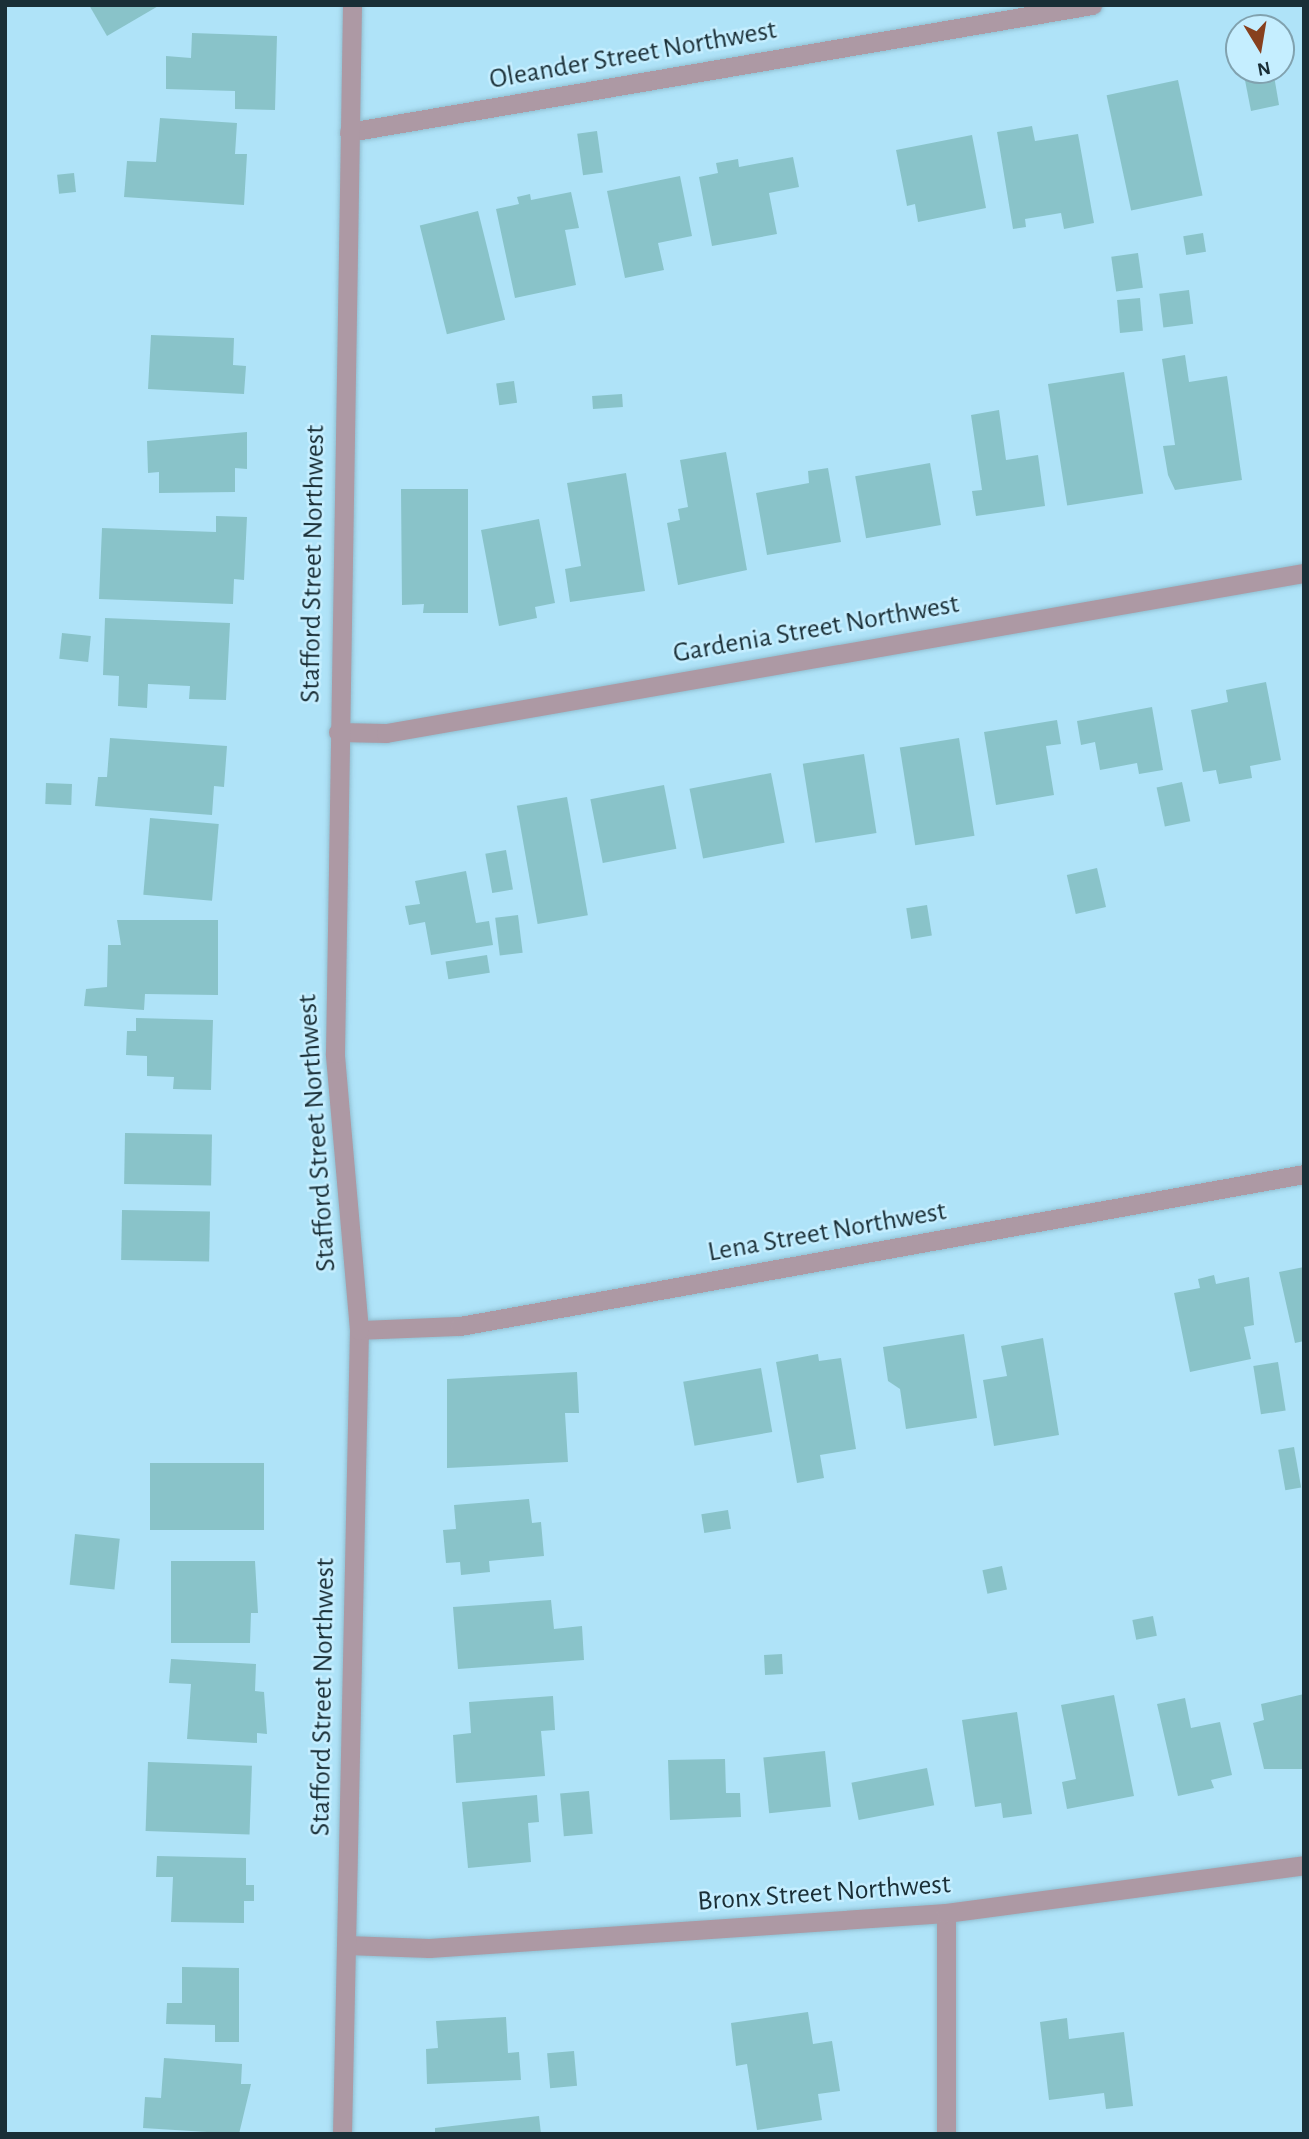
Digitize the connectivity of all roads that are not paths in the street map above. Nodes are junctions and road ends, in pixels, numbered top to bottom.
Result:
1 (352, 5) edge
2 (1092, 5) edge
3 (349, 132) junction
4 (1304, 573) edge
5 (338, 732) junction
6 (1304, 1174) edge
7 (359, 1330) junction
8 (1304, 1865) edge
9 (946, 1913) junction
10 (346, 1945) junction
11 (342, 2134) edge
12 (946, 2134) edge

1 - 3 street, Stafford Street Northwest
2 - 3 street, Oleander Street Northwest
3 - 5 street, Stafford Street Northwest
4 - 5 street, Gardenia Street Northwest
5 - 7 street, Stafford Street Northwest
6 - 7 street, Lena Street Northwest
7 - 10 street, Stafford Street Northwest
8 - 9 street, Bronx Street Northwest
9 - 10 street, Bronx Street Northwest
9 - 12 street
10 - 11 street, Stafford Street Northwest

